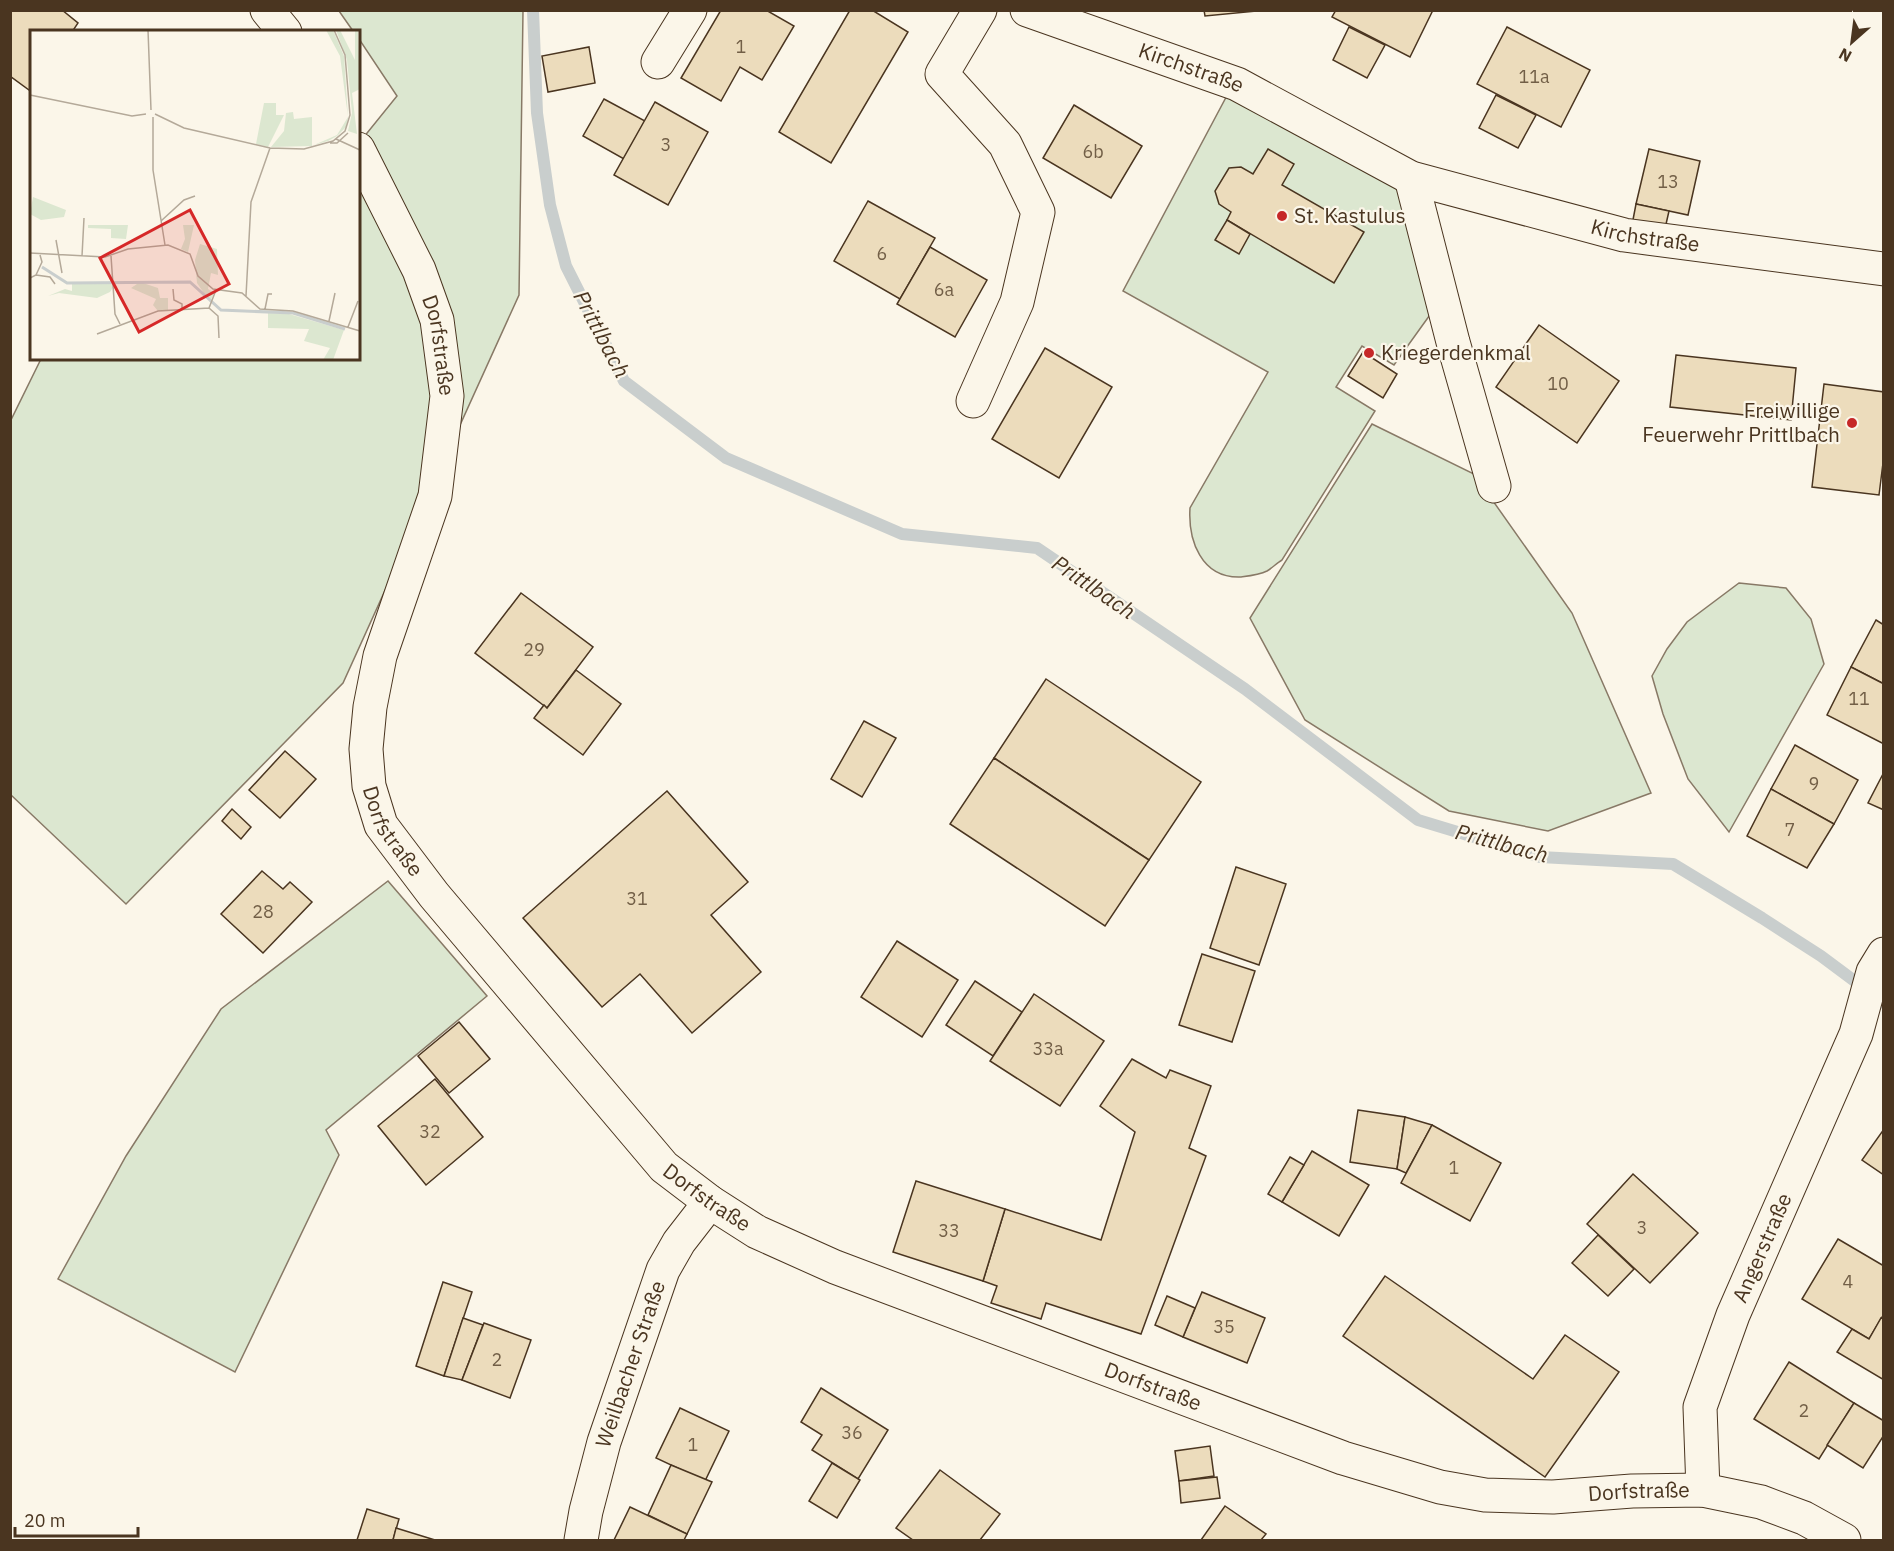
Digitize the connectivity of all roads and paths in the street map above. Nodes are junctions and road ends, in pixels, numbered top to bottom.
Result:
1 (267, 10) edge
2 (690, 10) edge
3 (980, 10) edge
4 (1027, 10) edge
5 (283, 30) edge
6 (658, 62) dead end
7 (360, 153) edge
8 (1411, 178) junction
9 (1884, 269) edge
10 (974, 400) dead end
11 (1494, 486) dead end
12 (1878, 963) edge
13 (710, 1202) junction
14 (1703, 1490) junction
15 (581, 1540) edge
16 (1844, 1540) edge

1 - 5 street
2 - 6 street
3 - 10 street
4 - 8 street, Kirchstraße
7 - 13 street, Dorfstraße
8 - 9 street, Kirchstraße
8 - 11 street
12 - 14 street, Angerstraße
13 - 14 street, Dorfstraße
13 - 15 street, Weilbacher Straße
14 - 16 street, Dorfstraße

